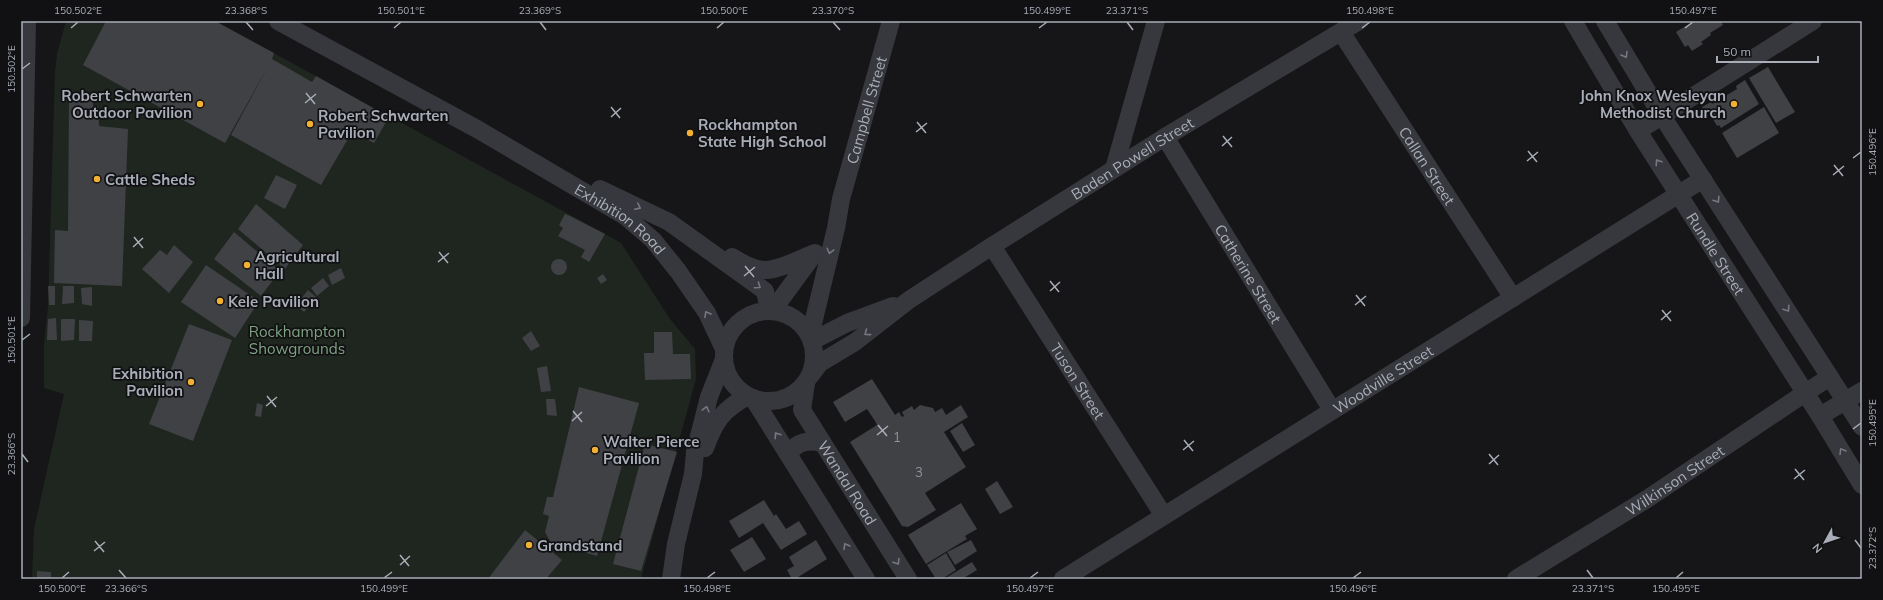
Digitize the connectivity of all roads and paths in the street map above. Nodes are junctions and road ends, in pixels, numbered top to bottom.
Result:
1 (27, 21) edge
2 (278, 21) edge
3 (891, 21) edge
4 (1156, 21) edge
5 (1359, 21) edge
6 (1573, 21) edge
7 (1605, 21) edge
8 (1813, 21) edge
9 (1342, 32) junction
10 (1662, 116) junction
11 (477, 129) junction
12 (1638, 131) junction
13 (1165, 137) junction
14 (1114, 169) junction
15 (1703, 179) junction
16 (1680, 195) junction
17 (840, 199) junction
18 (668, 222) junction
19 (992, 246) junction
20 (815, 253) junction
21 (1513, 298) junction
22 (909, 300) junction
23 (771, 310) junction
24 (21, 318) edge
25 (811, 338) junction
26 (724, 354) junction
27 (1830, 377) junction
28 (808, 379) junction
29 (1862, 391) edge
30 (1805, 393) junction
31 (750, 397) junction
32 (1846, 400) junction
33 (1332, 410) junction
34 (1820, 416) junction
35 (1862, 427) edge
36 (822, 443) junction
37 (789, 454) junction
38 (693, 474) junction
39 (1862, 485) edge
40 (1164, 516) junction
41 (671, 579) edge
42 (866, 579) edge
43 (908, 579) edge
44 (1063, 579) edge
45 (1516, 579) edge

1 - 24 street
2 - 11 street, Exhibition Road
3 - 17 street, Campbell Street
4 - 14 street
5 - 9 street, Baden Powell Street
6 - 12 street, Rundle Street
7 -> 10 street, Rundle Street
8 - 10 street
9 - 13 street, Baden Powell Street
9 - 21 street, Callan Street
10 - 12 street
10 - 15 street, Rundle Street
11 -> 18 street, Exhibition Road
26 -> 11 street, Exhibition Road
16 -> 12 street, Rundle Street
13 - 14 street, Baden Powell Street
13 - 33 street, Catherine Street
14 - 19 street, Baden Powell Street
15 - 16 street, Woodville Street
15 -> 27 street, Rundle Street
16 - 21 street, Woodville Street
16 - 30 street, Rundle Street
17 - 20 street, Campbell Street
17 -> 25 street, Campbell Street
18 - 20 street, Exhibition Road
18 -> 23 street, Exhibition Road
19 - 22 street, Baden Powell Street
19 - 40 street, Tuson Street
20 - 23 street, Campbell Street
21 - 33 street, Woodville Street
22 - 25 street, Baden Powell Street
22 -> 28 street, Baden Powell Street
23 - 25 street
23 - 26 street
25 - 28 street
26 - 31 street
38 -> 26 street
27 - 30 street, Wilkinson Street
27 - 32 street, Rundle Street
28 - 31 street
28 - 36 street, Wandal Road
29 - 32 street
30 - 34 street, Rundle Street
30 - 45 street, Wilkinson Street
37 -> 31 street
31 - 38 street
32 - 34 street
32 - 35 street, Rundle Street
33 - 40 street, Woodville Street
39 -> 34 street, Rundle Street
36 - 37 street
36 -> 43 street, Wandal Road
42 -> 37 street
38 - 41 street
40 - 44 street, Woodville Street

